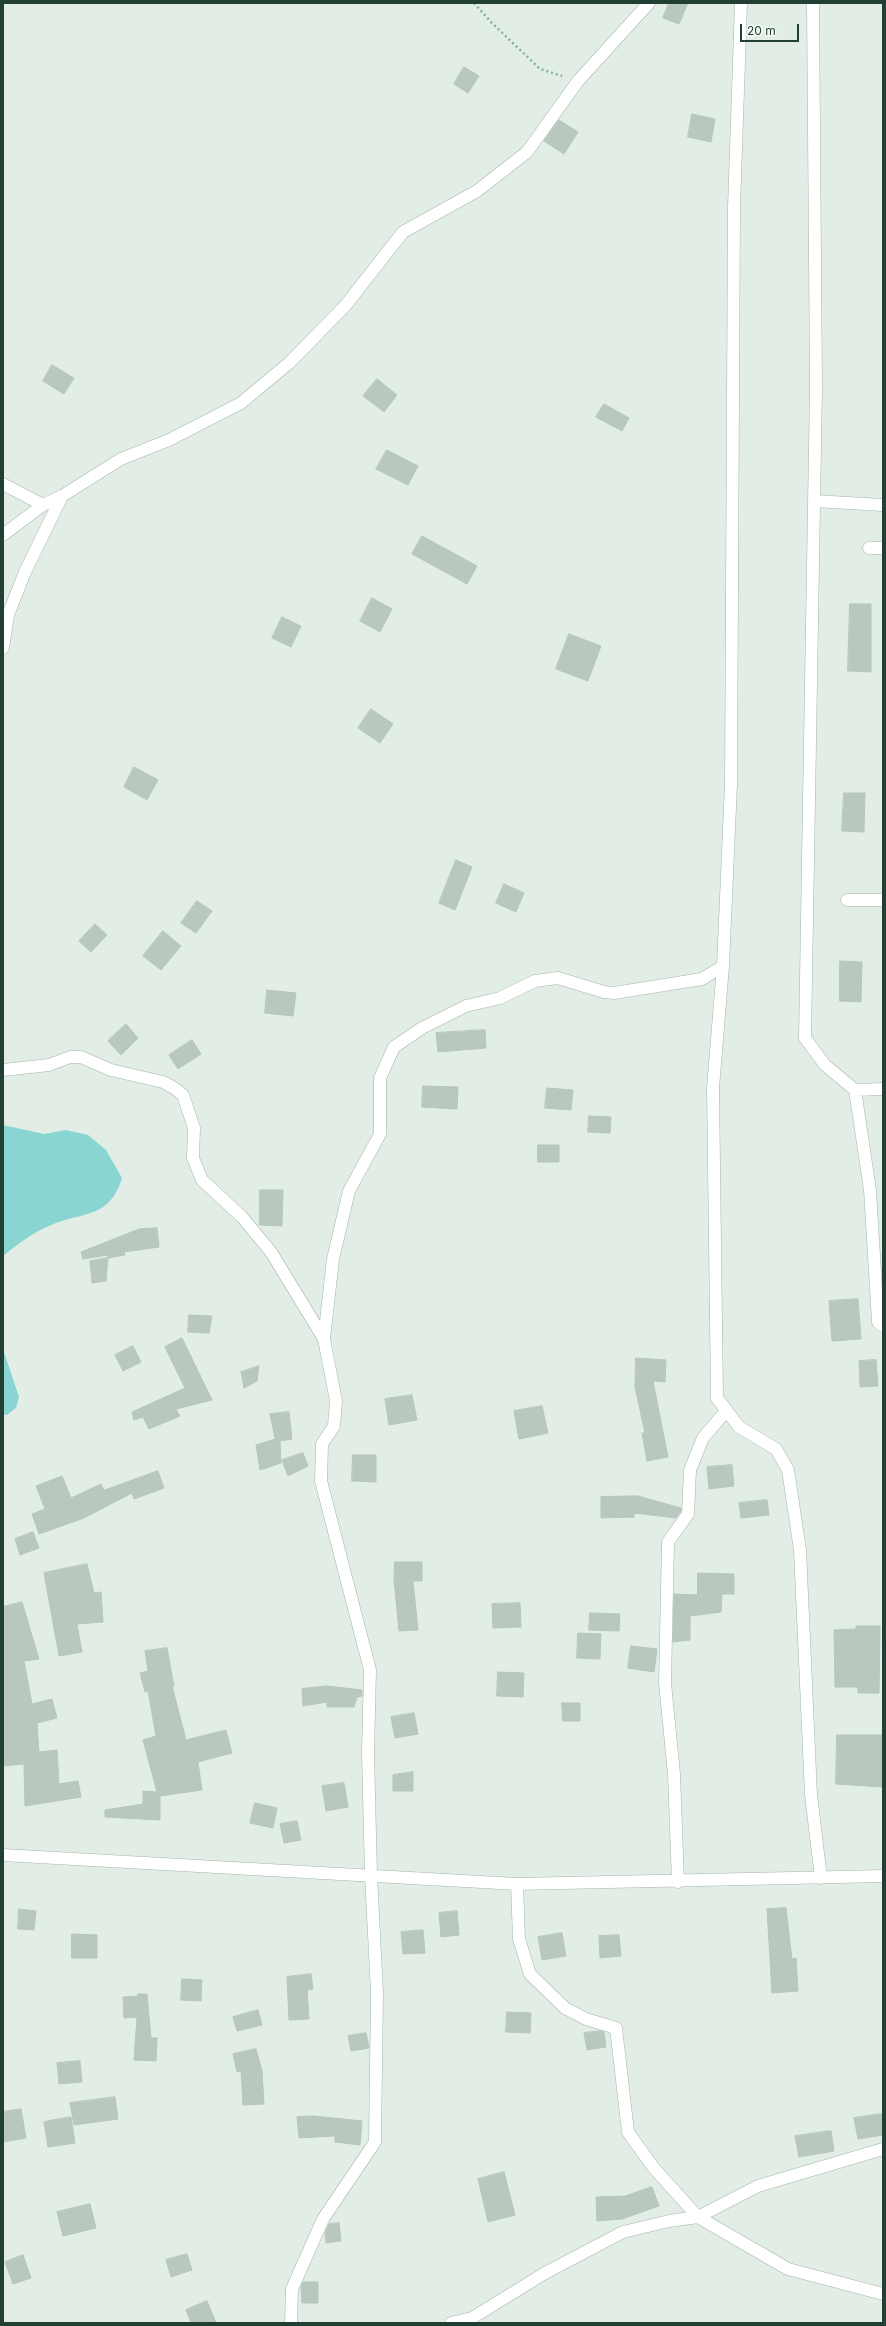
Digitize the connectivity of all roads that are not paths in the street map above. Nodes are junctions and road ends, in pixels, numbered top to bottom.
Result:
1 (649, 3) edge
2 (741, 3) edge
3 (813, 3) edge
4 (3, 484) edge
5 (62, 496) junction
6 (814, 501) junction
7 (43, 505) junction
8 (883, 505) edge
9 (3, 535) edge
10 (869, 548) dead end
11 (883, 548) edge
12 (3, 648) edge
13 (847, 900) dead end
14 (883, 900) edge
15 (723, 966) junction
16 (3, 1070) edge
17 (883, 1089) edge
18 (855, 1090) junction
19 (883, 1326) edge
20 (324, 1339) junction
21 (726, 1412) junction
22 (3, 1856) edge
23 (371, 1875) junction
24 (883, 1876) edge
25 (821, 1878) junction
26 (678, 1882) junction
27 (517, 1884) junction
28 (883, 2149) edge
29 (698, 2217) junction
30 (883, 2294) edge
31 (291, 2323) edge
32 (451, 2323) edge

1 - 5 street
2 - 15 street
3 - 6 street
4 - 7 street
5 - 7 street
5 - 12 street
6 - 8 street
6 - 18 street
7 - 9 street
10 - 11 street
13 - 14 street
15 - 20 street
15 - 21 street
16 - 20 street
17 - 18 street
18 - 19 street
20 - 23 street
21 - 25 street
21 - 26 street
22 - 23 street
23 - 27 street
23 - 31 street
24 - 25 street
25 - 26 street
26 - 27 street
27 - 29 street
28 - 29 street
29 - 30 street
29 - 32 street

